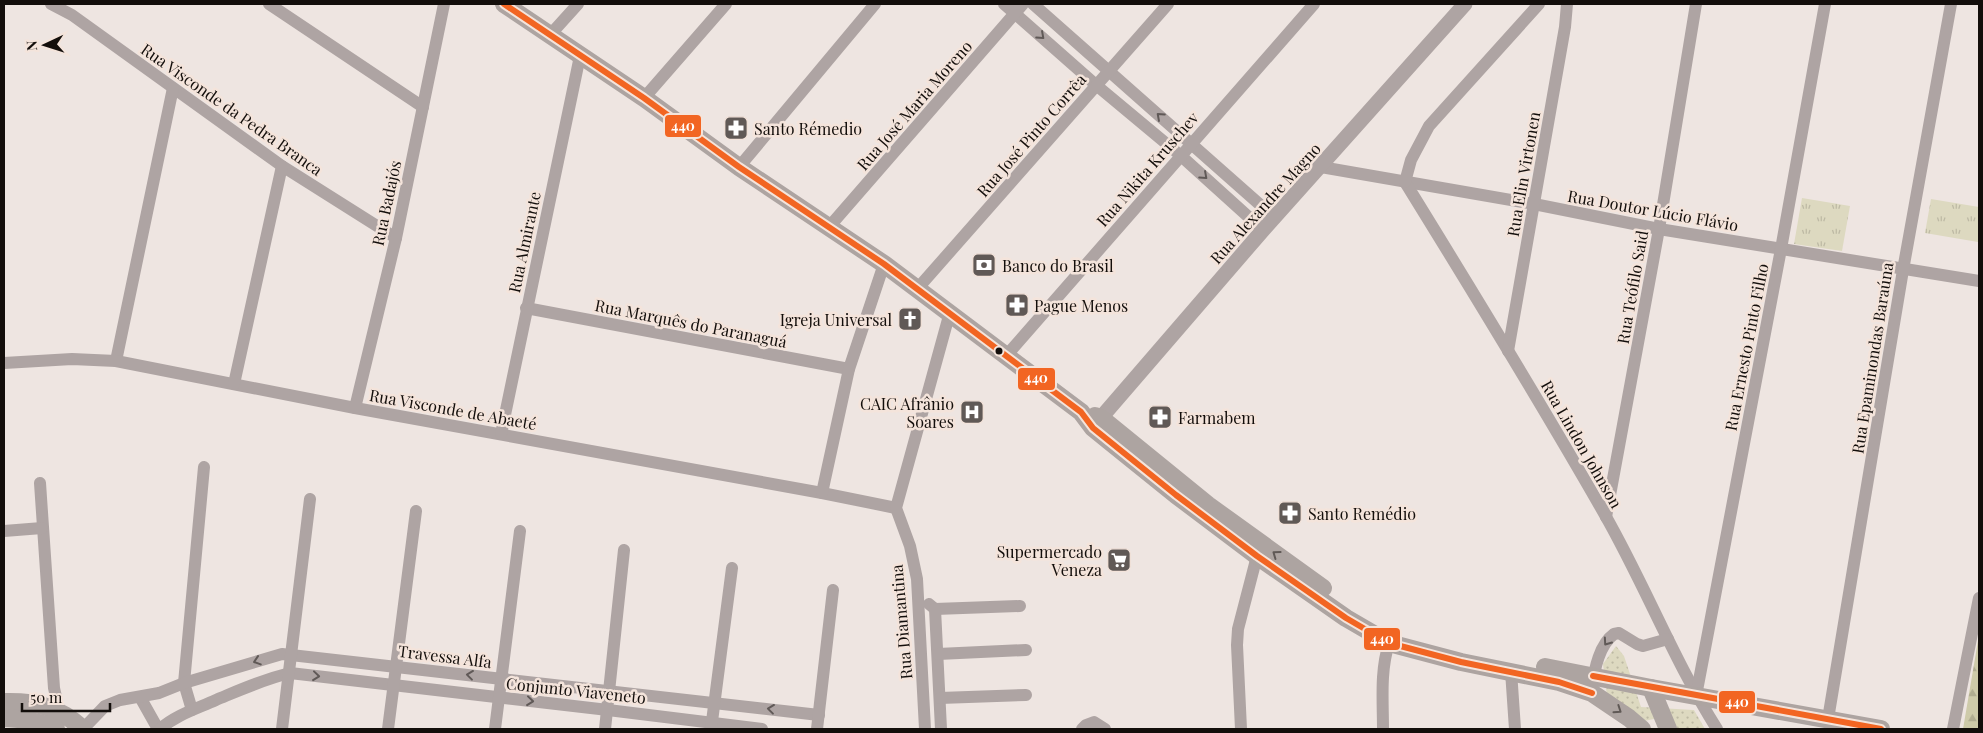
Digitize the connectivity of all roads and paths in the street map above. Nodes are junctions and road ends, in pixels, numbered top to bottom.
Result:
1 (51, 4) edge
2 (270, 4) edge
3 (444, 4) edge
4 (504, 4) edge
5 (578, 4) edge
6 (726, 4) edge
7 (876, 4) edge
8 (1004, 4) edge
9 (1033, 4) edge
10 (1168, 4) edge
11 (1314, 4) edge
12 (1465, 4) edge
13 (1539, 4) edge
14 (1567, 4) edge
15 (1696, 4) edge
16 (1825, 4) edge
17 (1951, 4) edge
18 (1019, 8) edge
19 (550, 35) junction
20 (580, 56) junction
21 (1108, 71) junction
22 (1096, 84) junction
23 (173, 88) junction
24 (644, 98) junction
25 (423, 107) junction
26 (1191, 144) junction
27 (1180, 155) junction
28 (282, 166) junction
29 (738, 167) junction
30 (1322, 167) junction
31 (1405, 182) junction
32 (1534, 204) junction
33 (1275, 218) junction
34 (829, 227) junction
35 (1659, 229) junction
36 (1263, 230) junction
37 (396, 238) junction
38 (1781, 249) junction
39 (884, 264) junction
40 (1903, 270) junction
41 (1979, 282) edge
42 (918, 288) junction
43 (526, 308) junction
44 (950, 312) junction
45 (1508, 351) junction
46 (1006, 356) junction
47 (116, 361) junction
48 (4, 363) edge
49 (849, 369) junction
50 (234, 384) junction
51 (355, 408) junction
52 (1097, 423) junction
53 (501, 434) junction
54 (204, 467) dead end
55 (40, 483) dead end
56 (822, 492) junction
57 (310, 499) dead end
58 (896, 508) junction
59 (416, 511) dead end
60 (1606, 517) junction
61 (42, 528) junction
62 (4, 531) edge
63 (520, 532) dead end
64 (624, 550) dead end
65 (1257, 556) junction
66 (732, 568) dead end
67 (833, 590) dead end
68 (1979, 598) edge
69 (918, 602) junction
70 (1020, 606) dead end
71 (935, 609) junction
72 (1668, 639) junction
73 (1389, 643) junction
74 (1026, 650) dead end
75 (938, 654) junction
76 (292, 655) junction
77 (397, 666) junction
78 (1511, 671) junction
79 (223, 672) junction
80 (290, 673) junction
81 (502, 679) junction
82 (184, 683) junction
83 (394, 684) junction
84 (1593, 685) junction
85 (1651, 688) junction
86 (611, 690) junction
87 (233, 693) junction
88 (1026, 695) dead end
89 (1696, 696) junction
90 (140, 697) junction
91 (500, 698) junction
92 (940, 698) junction
93 (4, 702) edge
94 (715, 702) junction
95 (59, 710) junction
96 (192, 710) junction
97 (608, 710) junction
98 (819, 714) junction
99 (4, 718) edge
100 (1828, 719) junction
101 (712, 726) edge
102 (56, 729) edge
103 (83, 729) edge
104 (159, 729) edge
105 (282, 729) edge
106 (388, 729) edge
107 (495, 729) edge
108 (605, 729) edge
109 (762, 729) edge
110 (817, 729) edge
111 (925, 729) edge
112 (941, 729) edge
113 (1082, 729) edge
114 (1105, 729) edge
115 (1241, 729) edge
116 (1383, 729) edge
117 (1515, 729) edge
118 (1642, 729) edge
119 (1668, 729) edge
120 (1717, 729) edge
121 (1881, 729) edge
122 (1953, 729) edge

1 - 23 street, Rua Visconde da Pedra Branca
2 - 25 street
3 - 25 street, Rua Badajós
4 - 19 main road
5 - 19 street
6 - 24 street
7 - 29 street
8 - 18 street
9 - 21 street
10 - 21 street, Rua José Pinto Corrêa
11 - 26 street, Rua Nikita Kruschev
12 - 30 street, Rua Alexandre Magno
13 - 31 street
14 - 32 street, Rua Elin Virtonen
15 - 35 street, Rua Teófilo Said
16 - 38 street, Rua Ernesto Pinto Filho
17 - 40 street, Rua Epaminondas Baraúna
18 -> 22 street
18 - 34 street, Rua José Maria Moreno
19 - 20 main road
20 - 24 main road
20 - 43 street, Rua Almirante
21 - 22 street, Rua José Pinto Corrêa
26 -> 21 street
22 - 27 street
22 - 42 street, Rua José Pinto Corrêa
23 - 28 street, Rua Visconde da Pedra Branca
23 - 47 street
24 - 29 main road
25 - 37 street, Rua Badajós
26 - 27 street, Rua Nikita Kruschev
26 - 33 street
27 -> 36 street
27 - 46 street, Rua Nikita Kruschev
28 - 37 street, Rua Visconde da Pedra Branca
28 - 50 street
29 - 34 main road
30 - 31 street, Rua Doutor Lúcio Flávio
30 - 33 street, Rua Alexandre Magno
31 - 32 street, Rua Doutor Lúcio Flávio
31 - 45 street, Rua Lindon Johnson
32 - 35 street, Rua Doutor Lúcio Flávio
32 - 45 street, Rua Elin Virtonen
33 - 36 street, Rua Alexandre Magno
34 - 39 main road
35 - 38 street, Rua Doutor Lúcio Flávio
35 - 60 street, Rua Teófilo Said
36 - 52 street, Rua Alexandre Magno
37 - 51 street, Rua Badajós
38 - 40 street, Rua Doutor Lúcio Flávio
38 - 89 street, Rua Ernesto Pinto Filho
39 - 42 main road
39 - 49 street
40 - 41 street, Rua Doutor Lúcio Flávio
40 - 100 street, Rua Epaminondas Baraúna
42 - 44 main road
43 - 49 street, Rua Marquês do Paranaguá
43 - 53 street, Rua Almirante
44 - 46 main road
44 - 58 street
45 - 60 street, Rua Lindon Johnson
46 - 52 main road
47 - 48 street, Rua Visconde de Abaeté
47 - 50 street, Rua Visconde de Abaeté
49 - 56 street
50 - 51 street, Rua Visconde de Abaeté
51 - 53 street, Rua Visconde de Abaeté
52 - 65 main road
84 -> 52 main road
53 - 56 street, Rua Visconde de Abaeté
54 - 82 street
55 - 61 street
56 - 58 street, Rua Visconde de Abaeté
57 - 76 street
58 - 69 street, Rua Diamantina
59 - 77 street
60 - 72 street, Rua Lindon Johnson
61 - 62 street
61 - 95 street
63 - 81 street
64 - 86 street
65 - 73 main road
65 - 115 street
66 - 94 street
67 - 98 street
68 - 122 street
69 - 71 street
69 - 111 street, Rua Diamantina
70 - 71 street
71 - 75 street
72 -> 84 street
72 - 89 street, Rua Lindon Johnson
73 - 78 main road
73 - 116 street
74 - 75 street
75 - 92 street
76 - 77 street, Travessa Alfa
76 -> 79 street, Travessa Alfa
76 - 80 street
81 -> 77 street, Travessa Alfa
77 - 83 street
78 - 84 main road
78 - 117 street
79 - 82 street, Travessa Alfa
79 - 87 street
80 -> 83 street, Conjunto Viaveneto
80 - 87 street, Conjunto Viaveneto
80 - 105 street
81 - 86 street, Travessa Alfa
81 - 91 street
82 - 90 street, Travessa Alfa
82 - 96 street
83 - 91 street, Conjunto Viaveneto
83 - 106 street
84 - 85 main road
84 -> 118 main road
85 - 89 main road
85 - 119 main road
86 - 94 street, Travessa Alfa
86 - 97 street
87 - 96 street, Conjunto Viaveneto
88 - 92 street
89 - 100 main road
89 - 120 street, Rua Lindon Johnson
90 - 103 street, Travessa Alfa
90 - 104 street
91 -> 97 street, Conjunto Viaveneto
91 - 107 street
92 - 112 street
93 - 95 main road
98 -> 94 street, Travessa Alfa
94 - 101 street
95 - 103 main road
96 - 104 street, Conjunto Viaveneto
97 - 101 street, Conjunto Viaveneto
97 - 108 street
98 - 110 street
99 - 102 main road
100 - 121 main road
101 - 109 street, Conjunto Viaveneto
113 - 114 street

